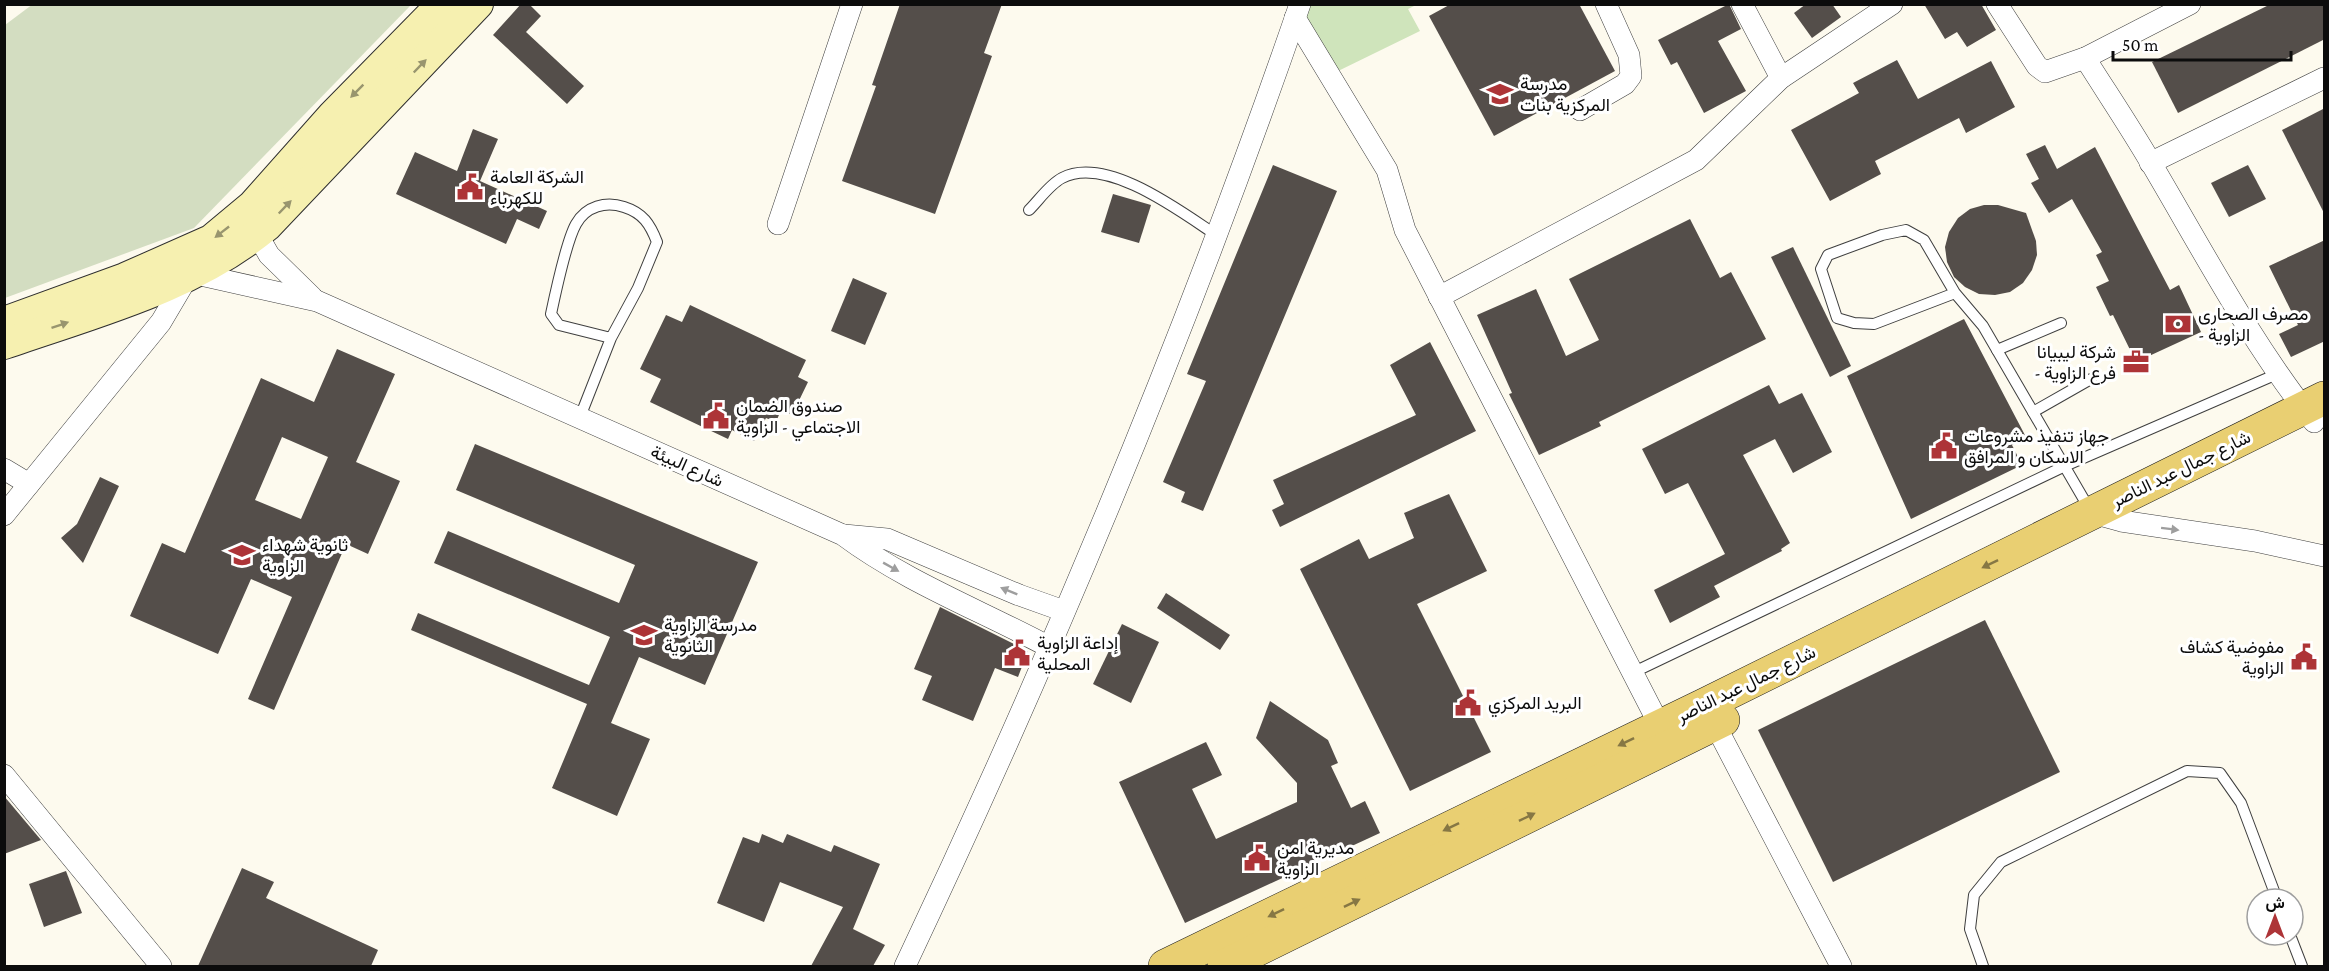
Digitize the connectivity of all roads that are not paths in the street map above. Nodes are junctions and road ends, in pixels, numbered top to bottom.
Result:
1 (442, 4) edge
2 (478, 4) edge
3 (852, 4) edge
4 (1606, 4) edge
5 (1742, 4) edge
6 (1893, 4) edge
7 (1996, 4) edge
8 (2190, 4) edge
9 (1297, 11) edge
10 (2085, 58) junction
11 (1781, 78) junction
12 (2325, 78) edge
13 (1580, 110) dead end
14 (2150, 163) junction
15 (1029, 210) dead end
16 (778, 224) dead end
17 (257, 234) junction
18 (1216, 235) junction
19 (191, 276) junction
20 (1955, 293) junction
21 (1439, 297) junction
22 (316, 301) junction
23 (4, 322) edge
24 (2061, 323) dead end
25 (611, 338) junction
26 (4, 344) edge
27 (1997, 350) junction
28 (2277, 374) junction
29 (2091, 380) dead end
30 (2317, 411) edge
31 (2033, 412) junction
32 (580, 417) junction
33 (2065, 466) junction
34 (4, 470) edge
35 (29, 484) junction
36 (4, 515) edge
37 (2107, 517) junction
38 (843, 535) junction
39 (2325, 556) edge
40 (1064, 611) junction
41 (1049, 647) junction
42 (1632, 673) junction
43 (1710, 715) junction
44 (1660, 726) junction
45 (4, 775) edge
46 (2272, 887) edge
47 (2295, 947) edge
48 (161, 966) edge
49 (905, 966) edge
50 (1165, 966) edge
51 (1224, 966) edge
52 (1841, 966) edge
53 (1983, 966) edge
54 (2302, 966) edge

1 -> 23 main road
17 -> 2 main road
3 - 16 street
4 - 13 street
5 - 11 street
6 - 11 street
7 - 10 street
8 - 10 street
9 - 18 street
9 - 21 street
10 - 14 street
11 - 21 street
12 - 14 street
14 - 28 street
15 - 18 lane
17 - 19 main road
17 - 22 street, شارع البيئة
18 - 40 street
19 - 22 street, شارع البيئة
26 -> 19 main road
19 - 35 street
20 - 20 lane
20 - 27 lane
21 - 42 street
22 - 32 street, شارع البيئة
24 - 27 lane
25 - 25 lane
25 - 32 lane
27 - 31 lane
28 - 30 street
28 - 33 lane
29 - 31 lane
30 - 37 main road, شارع جمال عبد الناصر
31 - 33 lane
32 - 38 street, شارع البيئة
33 - 37 lane
33 - 42 lane
34 - 35 street
35 - 36 street
37 -> 39 street
37 - 43 main road, شارع جمال عبد الناصر
40 -> 38 street
38 -> 41 street, شارع البيئة
40 - 41 street
41 - 49 street
42 - 44 street
43 - 44 main road, شارع جمال عبد الناصر
51 -> 43 main road, شارع جمال عبد الناصر
43 - 52 street
44 -> 50 main road, شارع جمال عبد الناصر
45 - 48 street
46 - 53 lane
47 - 54 lane

